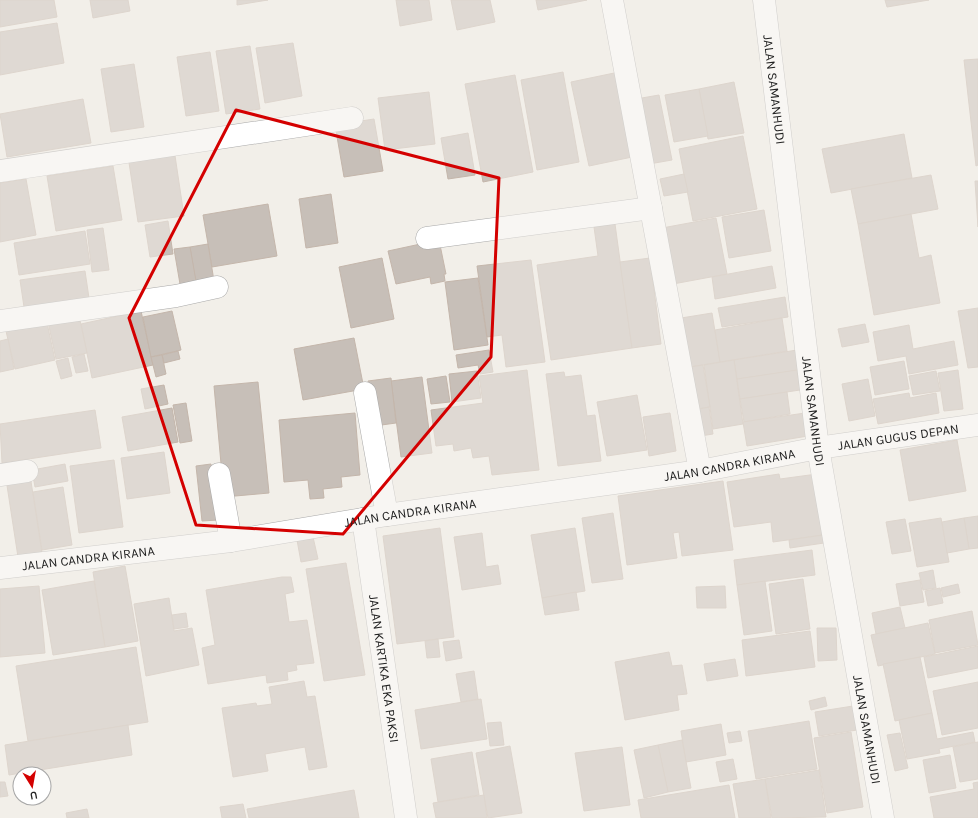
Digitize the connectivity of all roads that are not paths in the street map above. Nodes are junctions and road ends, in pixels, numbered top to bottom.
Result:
1 (612, 0) edge
2 (764, 0) edge
3 (352, 118) dead end
4 (0, 171) edge
5 (651, 208) junction
6 (427, 238) dead end
7 (217, 287) dead end
8 (0, 321) edge
9 (365, 393) dead end
10 (978, 425) edge
11 (818, 448) junction
12 (27, 471) dead end
13 (700, 471) junction
14 (219, 474) dead end
15 (0, 475) edge
16 (387, 515) junction
17 (363, 519) junction
18 (231, 541) junction
19 (0, 568) edge
20 (406, 818) edge
21 (883, 818) edge

1 - 5 street
2 - 11 street, JALAN SAMANHUDI
3 - 4 street
5 - 6 street
5 - 13 street
7 - 8 street
9 - 16 street
10 - 11 street, JALAN GUGUS DEPAN
11 - 13 street, JALAN CANDRA KIRANA
11 - 21 street, JALAN SAMANHUDI
12 - 15 street
13 - 16 street, JALAN CANDRA KIRANA
14 - 18 street
16 - 17 street, JALAN CANDRA KIRANA
17 - 18 street, JALAN CANDRA KIRANA
17 - 20 street, JALAN KARTIKA EKA PAKSI
18 - 19 street, JALAN CANDRA KIRANA

